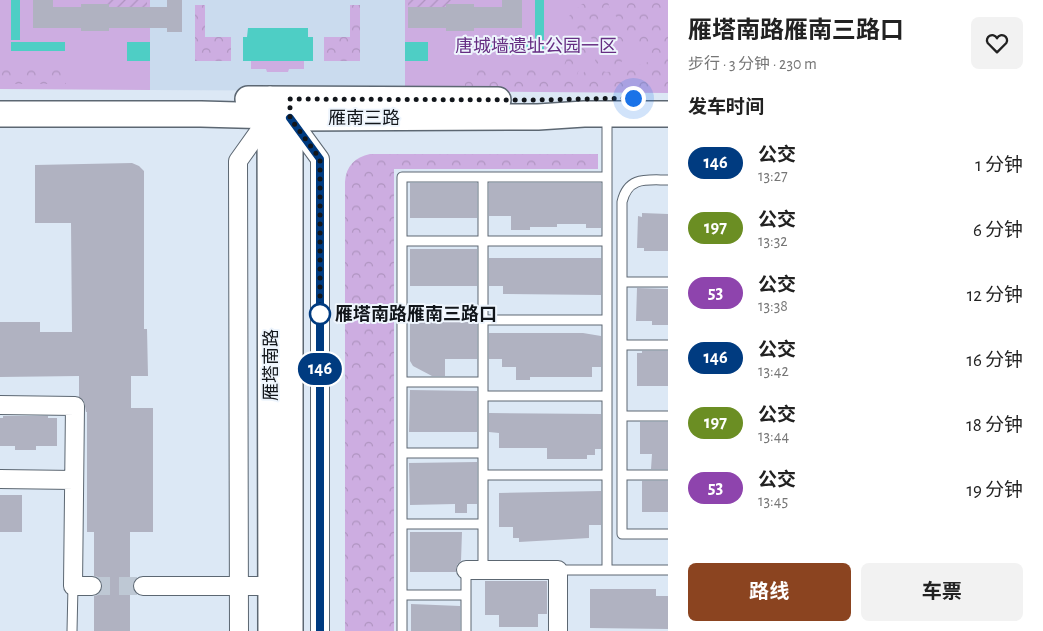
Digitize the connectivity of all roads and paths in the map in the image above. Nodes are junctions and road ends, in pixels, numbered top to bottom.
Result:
1 (668, 98) edge
2 (0, 99) edge
3 (280, 108) junction
4 (0, 114) edge
5 (607, 114) junction
6 (668, 114) edge
7 (483, 177) junction
8 (607, 177) junction
9 (667, 182) edge
10 (402, 241) junction
11 (483, 241) junction
12 (607, 241) junction
13 (622, 282) junction
14 (668, 282) edge
15 (402, 312) junction
16 (483, 316) junction
17 (607, 320) junction
18 (622, 345) junction
19 (668, 345) edge
20 (402, 382) junction
21 (483, 382) junction
22 (483, 396) junction
23 (607, 396) junction
24 (0, 405) edge
25 (622, 416) junction
26 (668, 416) edge
27 (402, 453) junction
28 (483, 453) junction
29 (483, 475) junction
30 (607, 475) junction
31 (622, 475) junction
32 (668, 475) edge
33 (0, 479) edge
34 (74, 480) junction
35 (402, 524) junction
36 (483, 524) junction
37 (668, 534) edge
38 (474, 570) junction
39 (558, 570) junction
40 (607, 570) junction
41 (668, 570) edge
42 (73, 586) junction
43 (92, 586) tunnel mouth
44 (143, 586) tunnel mouth
45 (239, 586) junction
46 (271, 586) junction
47 (402, 595) junction
48 (466, 595) junction
49 (72, 631) edge
50 (239, 631) edge
51 (271, 631) edge
52 (290, 631) edge
53 (320, 631) edge
54 (402, 631) edge
55 (466, 631) edge
56 (558, 631) edge

1 - 3 street, 雁南三路
2 - 3 street, 雁南三路
3 - 4 street, 雁南三路
3 - 5 street, 雁南三路
3 - 45 street
3 - 46 street, 雁塔南路
3 - 52 street, 雁塔南路
3 - 53 street
5 - 6 street, 雁南三路
5 - 8 lane
7 - 8 lane
7 - 10 lane
7 - 11 lane
8 - 12 lane
9 - 13 lane
10 - 11 lane
10 - 15 lane
11 - 12 lane
11 - 16 lane
12 - 17 lane
13 - 14 lane
13 - 18 lane
15 - 16 lane
15 - 20 lane
16 - 17 lane
16 - 21 lane
17 - 23 lane
18 - 19 lane
18 - 25 lane
20 - 21 lane
20 - 27 lane
21 - 22 lane
22 - 23 lane
22 - 28 lane
23 - 30 lane
24 - 34 street
25 - 26 lane
25 - 31 lane
27 - 28 lane
27 - 35 lane
28 - 29 lane
29 - 30 lane
29 - 36 lane
30 - 40 lane
31 - 32 lane
31 - 37 lane
33 - 34 street
34 - 42 street
35 - 36 lane
35 - 47 lane
36 - 38 lane
38 - 39 street
38 - 48 lane
39 - 40 lane
39 - 56 street
40 - 41 lane
42 - 43 street
42 - 49 lane
44 - 45 street
45 - 46 street
45 - 50 street
46 - 51 street, 雁塔南路
47 - 48 lane
47 - 54 lane
48 - 55 lane

